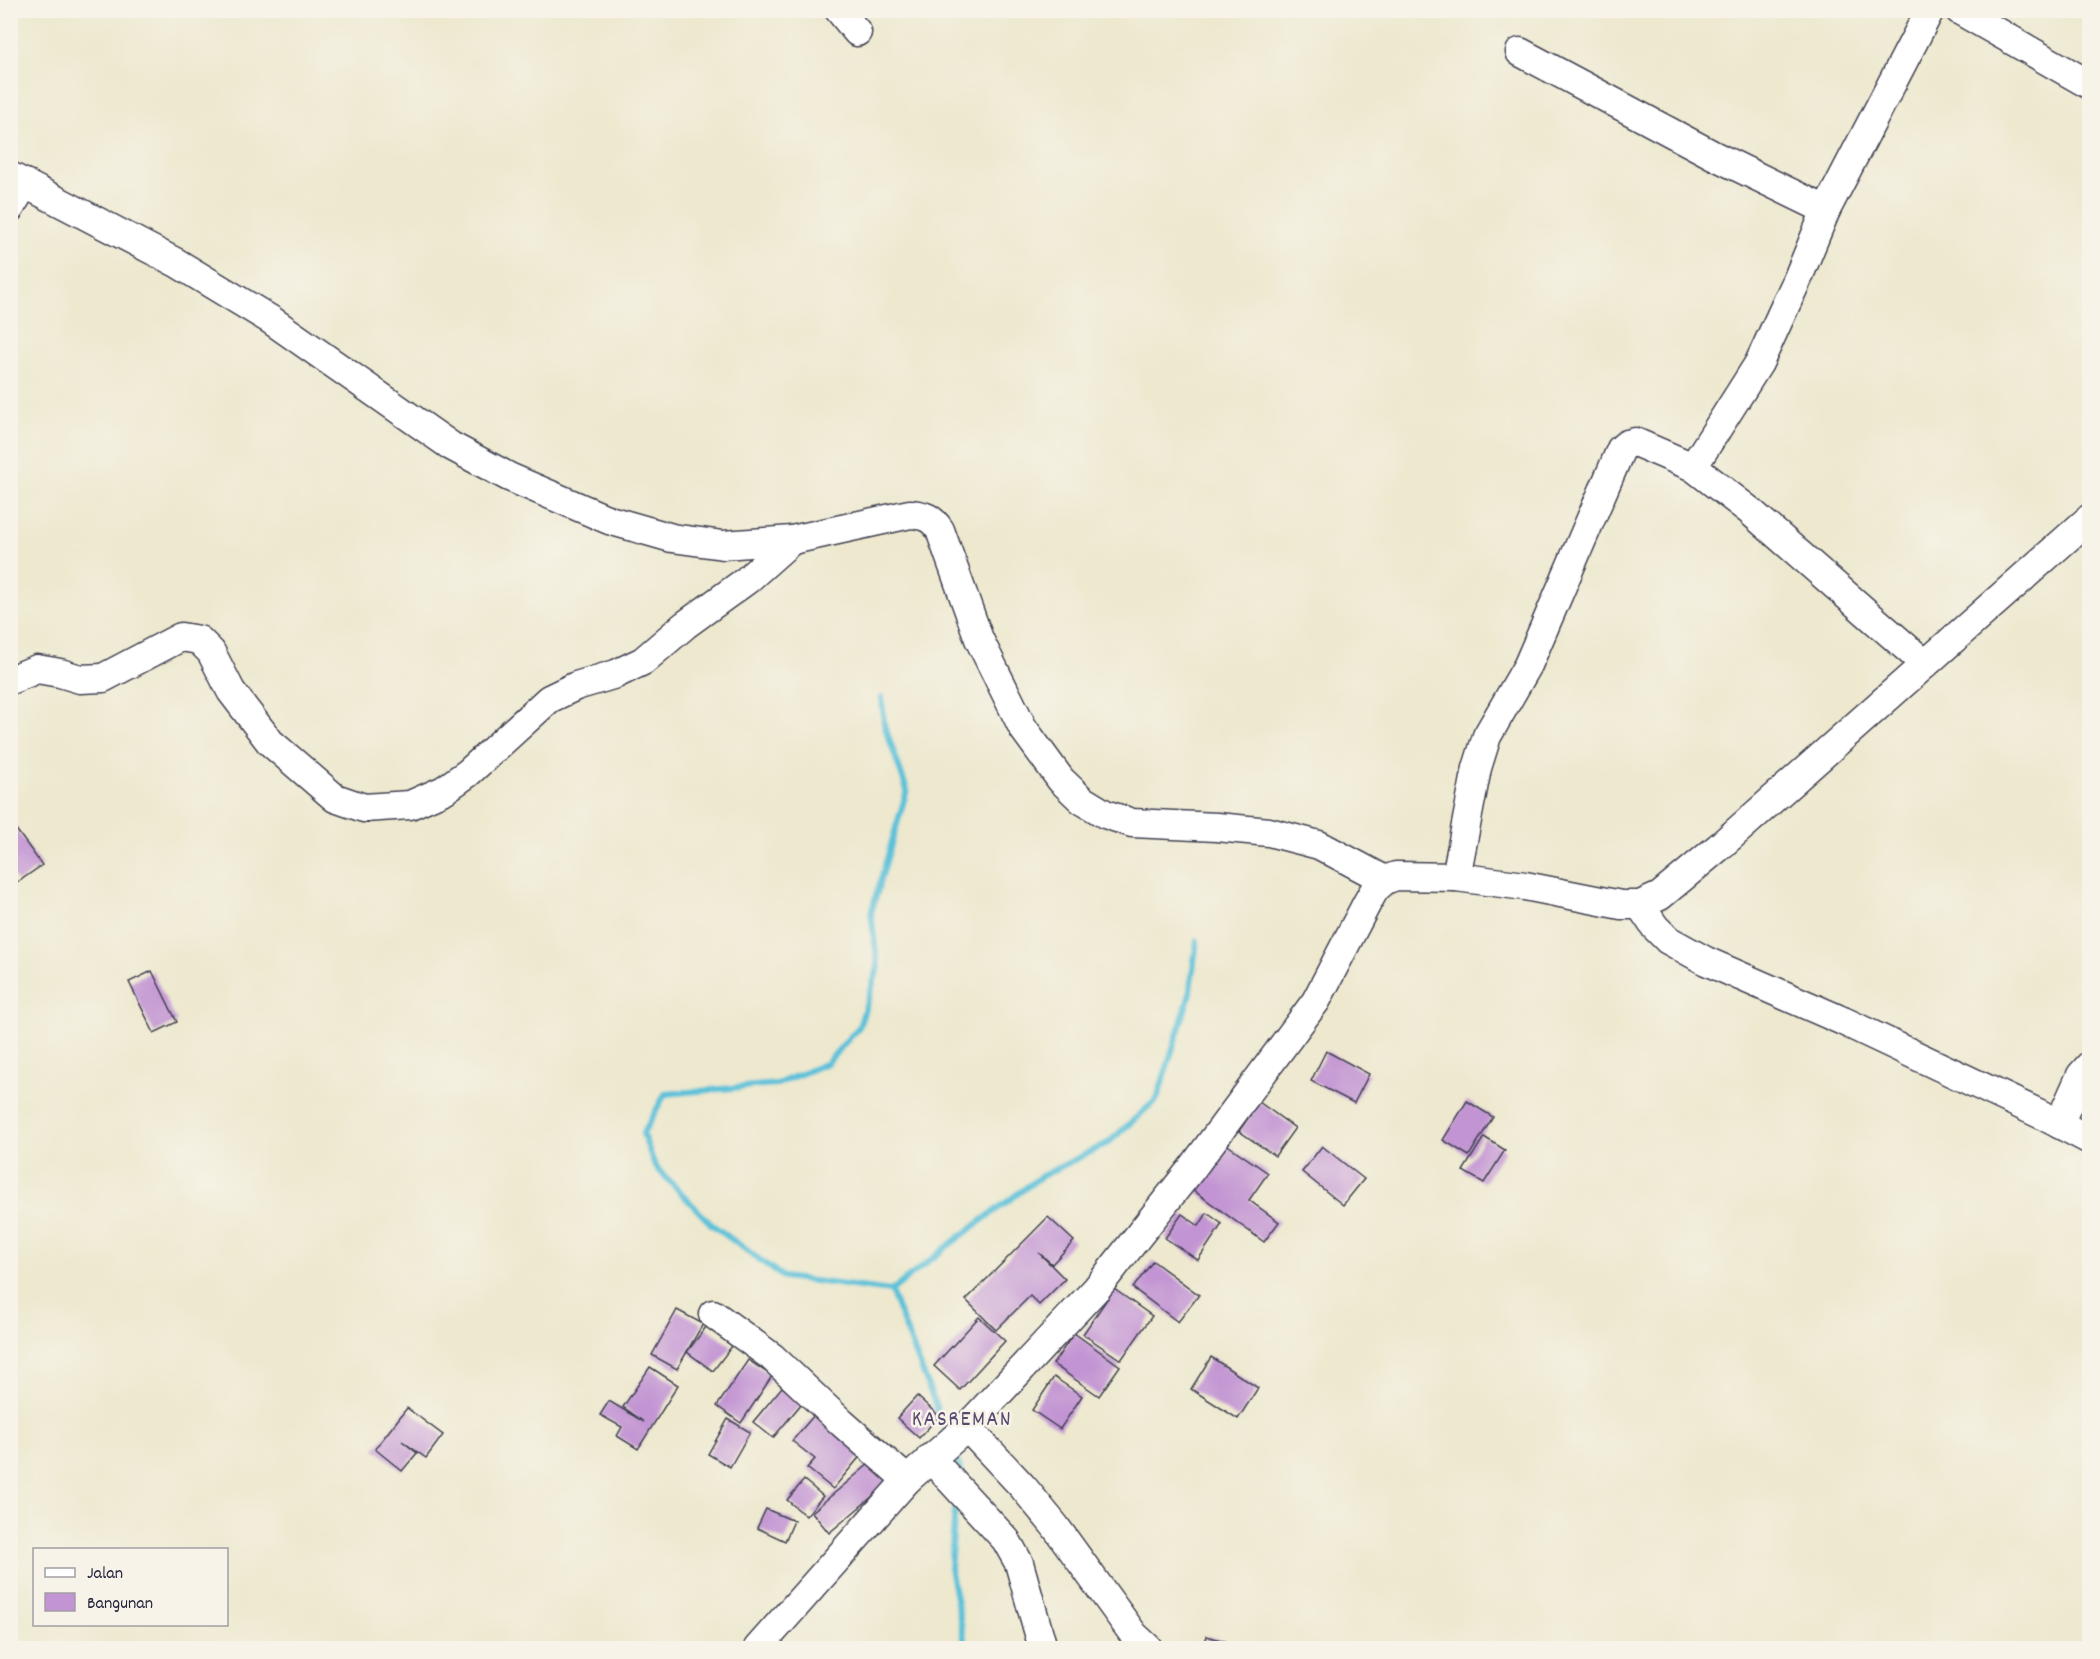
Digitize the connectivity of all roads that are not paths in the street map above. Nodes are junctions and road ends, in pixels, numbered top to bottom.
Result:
1 (839, 10) edge
2 (1930, 10) edge
3 (1959, 10) edge
4 (857, 32) dead end
5 (1520, 52) dead end
6 (2090, 85) edge
7 (18, 179) edge
8 (10, 208) edge
9 (1826, 210) junction
10 (1694, 466) junction
11 (2090, 518) edge
12 (792, 540) junction
13 (1924, 663) junction
14 (10, 680) edge
15 (1456, 877) junction
16 (1385, 880) junction
17 (1640, 905) junction
18 (2090, 1065) edge
19 (2059, 1124) junction
20 (2090, 1140) edge
21 (713, 1314) dead end
22 (947, 1443) junction
23 (907, 1480) junction
24 (758, 1648) edge
25 (1043, 1648) edge
26 (1148, 1648) edge

1 - 4 street
2 - 9 street
3 - 6 street
5 - 9 street
7 - 8 street
7 - 12 street
9 - 10 street
10 - 13 street
10 - 15 street
11 - 13 street
12 - 14 street
12 - 16 street
13 - 17 street
15 - 16 street
15 - 17 street
16 - 22 street
17 - 19 street
18 - 19 street
19 - 20 street
21 - 23 street
22 - 23 street
22 - 25 street
22 - 26 street
23 - 24 street

